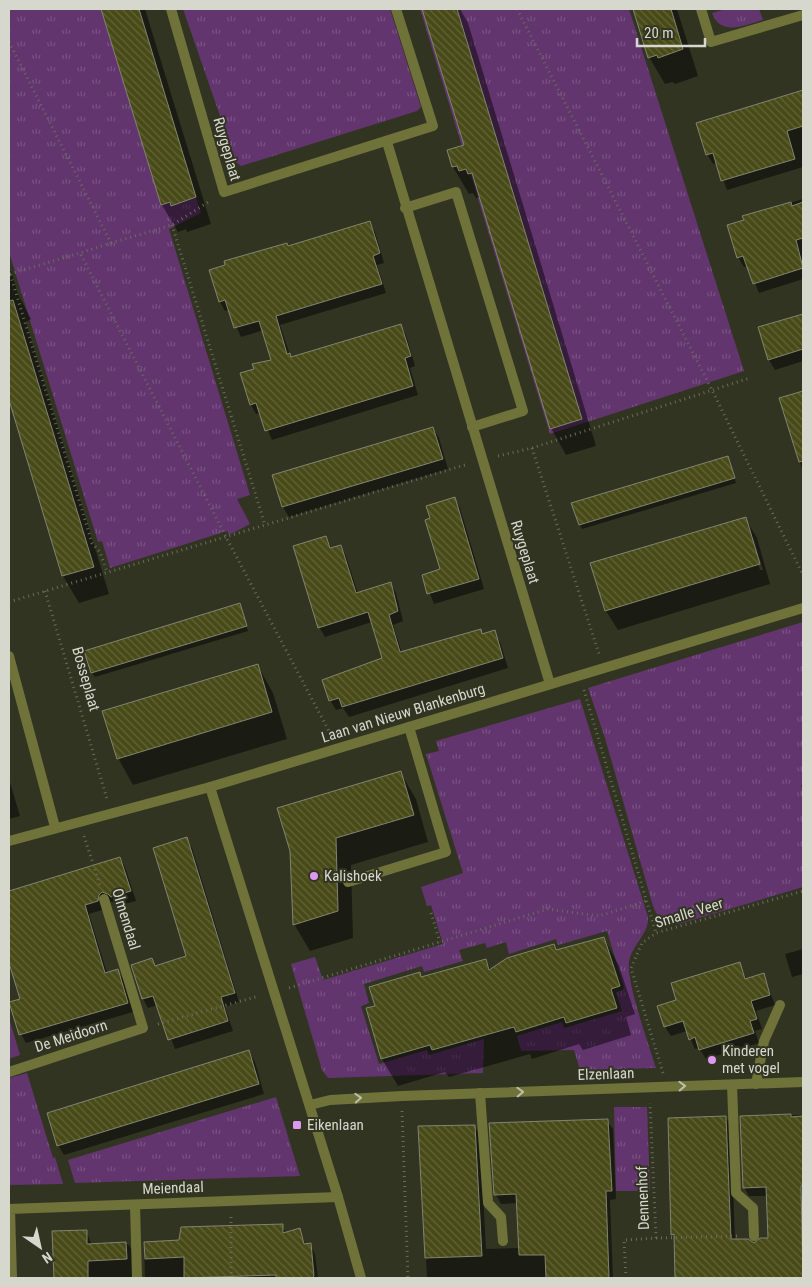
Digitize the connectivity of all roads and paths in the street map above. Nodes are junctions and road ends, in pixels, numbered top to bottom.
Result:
1 (171, 9) edge
2 (396, 9) edge
3 (517, 9) edge
4 (701, 9) edge
5 (803, 15) edge
6 (9, 42) edge
7 (387, 142) junction
8 (224, 192) junction
9 (405, 208) junction
10 (172, 225) junction
11 (111, 243) junction
12 (80, 253) junction
13 (9, 272) edge
14 (750, 378) dead end
15 (712, 390) junction
16 (472, 427) junction
17 (532, 448) junction
18 (481, 460) junction
19 (265, 525) junction
20 (226, 537) junction
21 (107, 572) junction
22 (803, 575) edge
23 (45, 591) junction
24 (9, 602) edge
25 (803, 608) edge
26 (9, 656) edge
27 (602, 668) junction
28 (580, 675) junction
29 (550, 684) junction
30 (409, 727) junction
31 (338, 749) junction
32 (210, 787) junction
33 (110, 812) junction
34 (78, 820) junction
35 (55, 826) junction
36 (9, 841) edge
37 (348, 882) dead end
38 (803, 891) edge
39 (104, 900) joint
40 (646, 901) junction
41 (431, 913) dead end
42 (656, 933) junction
43 (440, 942) junction
44 (274, 992) junction
45 (780, 1005) dead end
46 (143, 1028) junction
47 (9, 1072) edge
48 (803, 1082) edge
49 (756, 1084) junction
50 (732, 1085) junction
51 (650, 1087) junction
52 (667, 1087) junction
53 (480, 1093) junction
54 (402, 1096) junction
55 (310, 1105) junction
56 (338, 1196) junction
57 (231, 1201) junction
58 (135, 1204) junction
59 (10, 1209) edge
60 (754, 1236) joint
61 (656, 1238) junction
62 (503, 1241) dead end
63 (12, 1278) edge
64 (137, 1278) edge
65 (231, 1278) edge
66 (361, 1278) edge
67 (408, 1278) edge
68 (626, 1278) edge

1 - 8 street, Ruygeplaat
2 - 7 street, Ruygeplaat
3 - 15 path
4 - 5 street
6 - 11 path
7 - 8 street, Ruygeplaat
7 - 9 street, Ruygeplaat
8 - 10 path
9 - 16 street, Ruygeplaat
9 - 16 street
10 - 11 path
10 - 19 path
11 - 12 path
12 - 13 path
12 - 20 path
13 - 21 path
14 - 15 path
15 - 17 path
15 - 22 path
16 - 18 street, Ruygeplaat
17 - 18 path
17 - 27 path
18 - 19 path
18 - 29 street, Ruygeplaat
19 - 20 path
20 - 21 path
20 - 31 path
21 - 23 path
23 - 24 path
23 - 33 path, Bosseplaat
25 - 27 street, Laan van Nieuw Blankenburg
26 - 35 street
27 - 28 street, Laan van Nieuw Blankenburg
28 - 29 street, Laan van Nieuw Blankenburg
28 - 40 path
29 - 30 street, Laan van Nieuw Blankenburg
30 - 31 street, Laan van Nieuw Blankenburg
30 - 37 street
31 - 32 street, Laan van Nieuw Blankenburg
32 - 33 street, Laan van Nieuw Blankenburg
32 - 44 street
33 - 34 street, Laan van Nieuw Blankenburg
34 - 35 street, Laan van Nieuw Blankenburg
34 - 39 path, Olmendaal
35 - 36 street, Laan van Nieuw Blankenburg
38 - 42 path, Smalle Veer
39 - 46 street, Olmendaal
40 - 42 path
40 - 43 path
41 - 43 path
42 - 52 path, Smalle Veer
43 - 44 path
44 - 46 path
44 - 55 street
45 - 49 street
46 - 47 street, De Meidoorn
48 - 49 street, Elzenlaan
49 - 50 street, Elzenlaan
52 -> 50 street, Elzenlaan
50 - 60 street
51 - 52 street, Elzenlaan
53 -> 51 street, Elzenlaan
51 - 61 path, Dennenhof
53 - 54 street, Elzenlaan
53 - 62 street
55 -> 54 street, Elzenlaan
54 - 67 path
55 - 56 street
56 - 57 street, Meiendaal
56 - 66 street
57 - 58 street, Meiendaal
57 - 65 path
58 - 59 street, Meiendaal
58 - 64 street
59 - 63 street
60 - 61 path
61 - 68 path, Dennenhof

